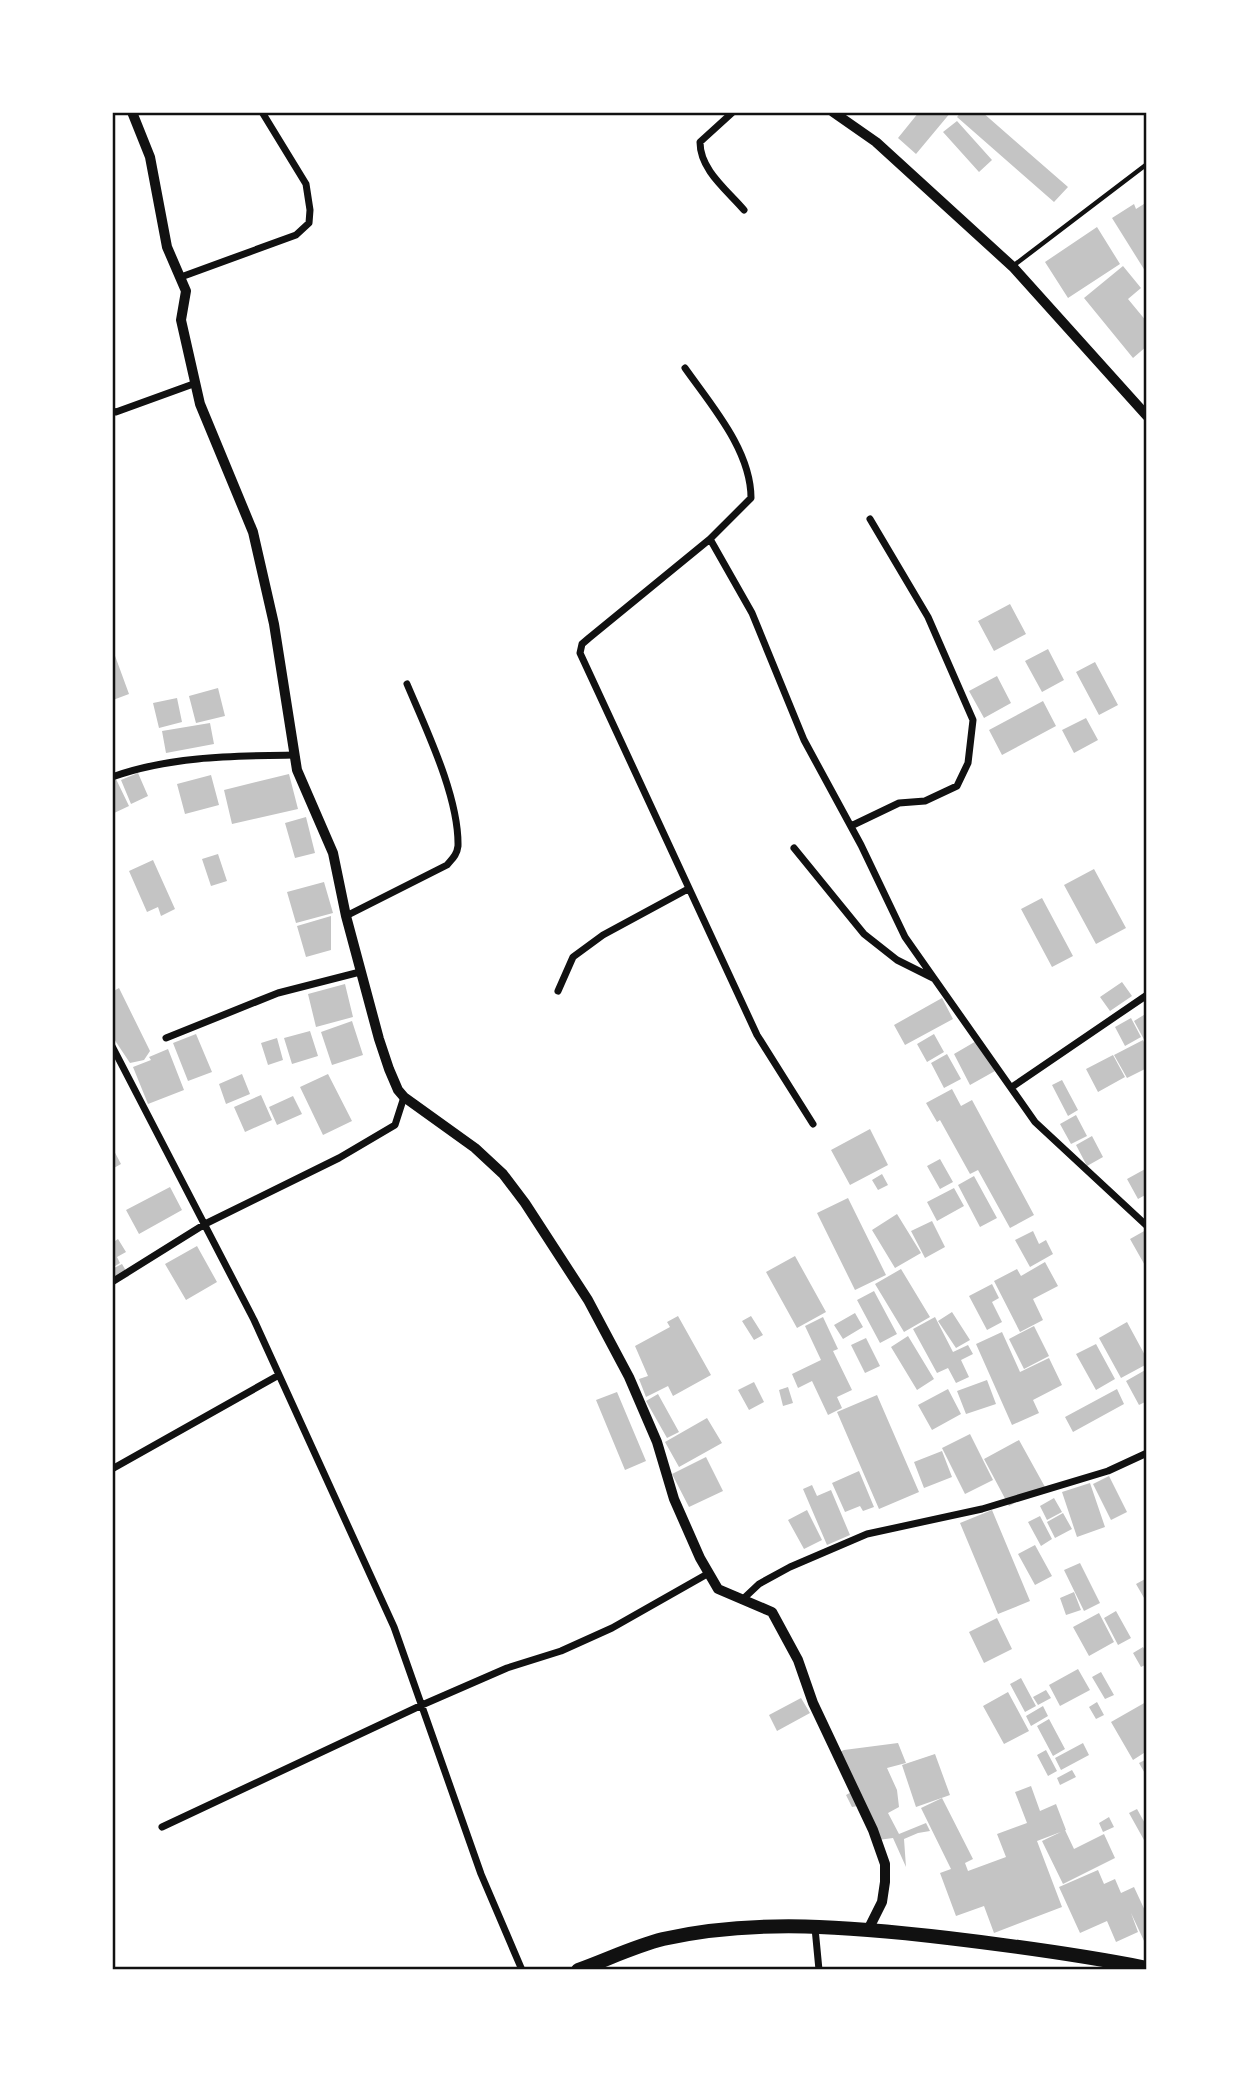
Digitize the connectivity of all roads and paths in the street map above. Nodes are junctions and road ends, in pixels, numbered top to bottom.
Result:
1 (132, 112) edge
2 (262, 112) edge
3 (733, 112) edge
4 (833, 112) edge
5 (1147, 164) edge
6 (744, 210) dead end
7 (1013, 267) junction
8 (181, 277) junction
9 (685, 368) dead end
10 (196, 383) junction
11 (112, 411) edge
12 (1147, 416) edge
13 (870, 519) dead end
14 (710, 539) junction
15 (407, 684) dead end
16 (295, 755) junction
17 (112, 777) edge
18 (851, 827) junction
19 (794, 848) dead end
20 (688, 888) junction
21 (346, 916) junction
22 (360, 972) junction
23 (933, 978) junction
24 (558, 991) dead end
25 (1147, 995) edge
26 (166, 1038) dead end
27 (112, 1046) edge
28 (1012, 1087) junction
29 (404, 1097) junction
30 (813, 1124) dead end
31 (205, 1224) junction
32 (1147, 1226) edge
33 (112, 1282) edge
34 (279, 1375) junction
35 (1147, 1453) edge
36 (112, 1469) edge
37 (709, 1573) junction
38 (742, 1600) junction
39 (422, 1705) junction
40 (162, 1827) dead end
41 (815, 1928) junction
42 (869, 1928) junction
43 (1147, 1968) edge
44 (522, 1970) edge
45 (578, 1970) edge
46 (819, 1970) edge

1 - 8 street
2 - 8 street
3 - 6 street
4 - 7 street
5 - 7 lane
7 - 12 street
8 - 10 street
9 - 14 street
10 - 11 street
10 - 16 street
13 - 18 street
14 - 18 street
14 - 20 street
15 - 21 street
16 - 17 street
16 - 21 street
18 - 23 street
19 - 23 street
20 - 24 street
20 - 30 street
21 - 22 street
22 - 26 street
22 - 29 street
23 - 28 street
25 - 28 street
27 - 31 street
28 - 32 street
29 - 31 street
29 - 37 street
31 - 33 street
31 - 34 street
34 - 36 street
34 - 39 street
35 - 38 street
37 - 38 street
37 - 39 street
38 - 42 street
39 - 40 street
39 - 44 street
41 - 42 highway
41 - 45 highway
41 - 46 street
42 - 43 highway

